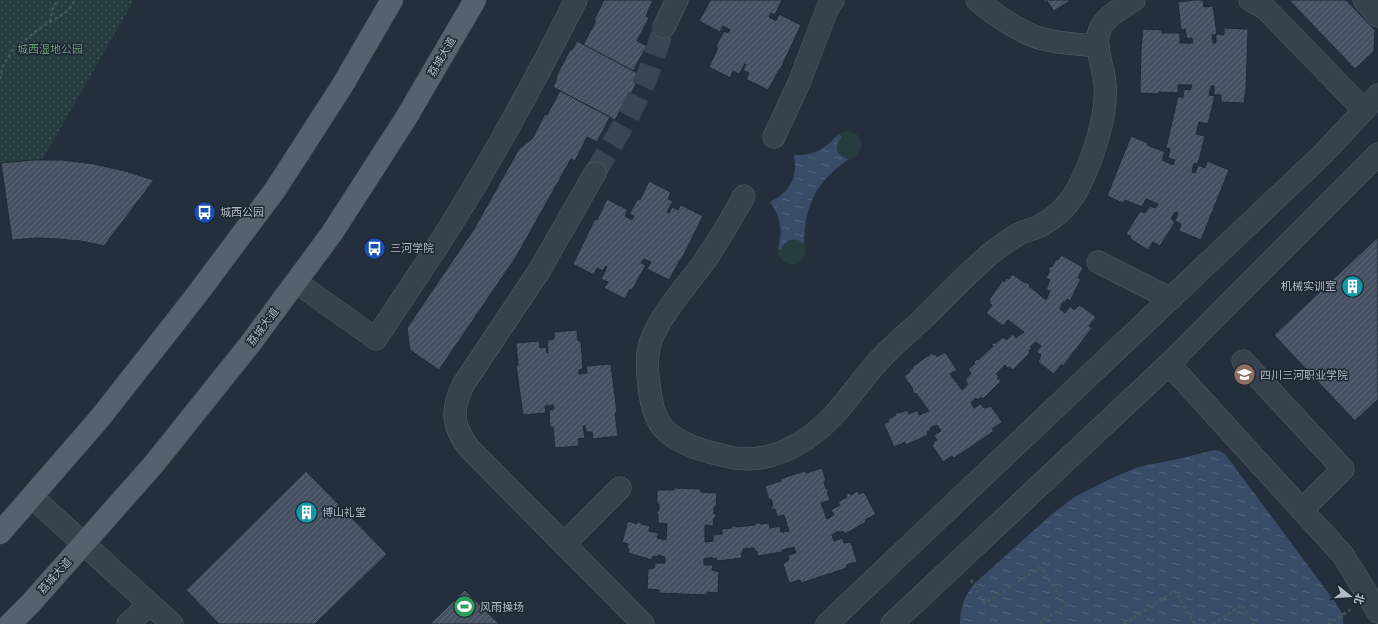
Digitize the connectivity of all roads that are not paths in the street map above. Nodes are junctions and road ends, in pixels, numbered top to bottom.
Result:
1 (392, 0) edge
2 (475, 0) edge
3 (576, 0) edge
4 (677, 0) edge
5 (833, 0) edge
6 (977, 0) edge
7 (1134, 0) edge
8 (1250, 0) edge
9 (1364, 0) edge
10 (1378, 16) edge
11 (664, 26) tunnel mouth
12 (1098, 46) junction
13 (1371, 102) edge
14 (774, 137) dead end
15 (1378, 154) edge
16 (594, 173) tunnel mouth
17 (744, 196) dead end
18 (1098, 262) dead end
19 (296, 282) junction
20 (1171, 299) junction
21 (1243, 362) dead end
22 (1169, 364) junction
23 (620, 488) dead end
24 (32, 497) junction
25 (1302, 510) junction
26 (0, 533) edge
27 (84, 544) junction
28 (564, 544) junction
29 (150, 604) junction
30 (1378, 612) edge
31 (10, 624) edge
32 (128, 624) edge
33 (172, 624) edge
34 (643, 624) edge
35 (827, 624) edge
36 (892, 624) edge

1 - 24 main road
2 - 19 main road, 荔城大道
3 - 19 street
4 - 11 street
5 - 14 street
6 - 12 street
7 - 12 street
8 - 13 street
9 - 10 street
12 - 17 street
13 - 20 street
15 - 22 street
16 - 28 street
18 - 20 street
19 - 27 main road, 荔城大道
20 - 35 street
21 - 25 street
22 - 25 street
22 - 36 street
23 - 28 street
24 - 26 main road
24 - 27 street
25 - 30 street
27 - 29 street
27 - 31 main road, 荔城大道
28 - 34 street
29 - 32 street
29 - 33 street

